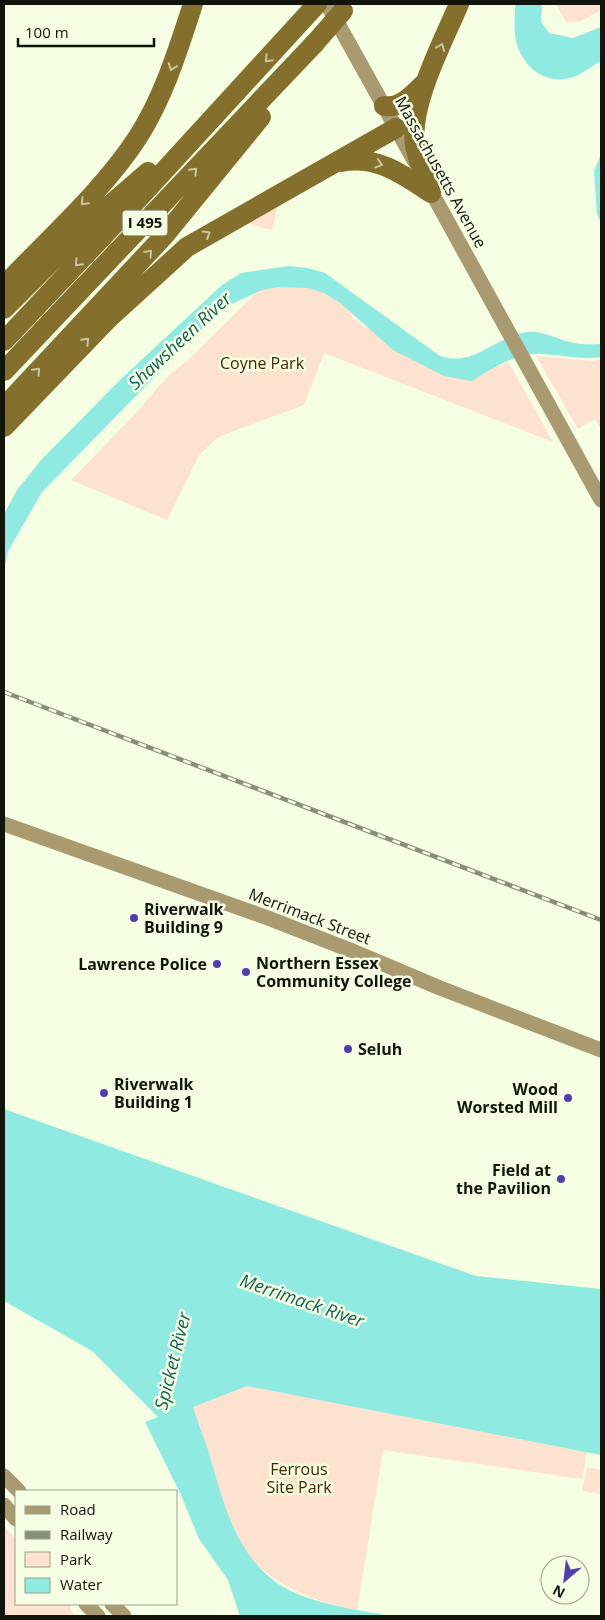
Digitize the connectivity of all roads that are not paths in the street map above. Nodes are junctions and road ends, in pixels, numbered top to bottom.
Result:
1 (193, 4) edge
2 (317, 4) edge
3 (459, 4) edge
4 (340, 6) edge
5 (286, 74) junction
6 (428, 80) junction
7 (384, 106) junction
8 (218, 112) junction
9 (396, 128) junction
10 (331, 164) junction
11 (432, 193) junction
12 (4, 286) edge
13 (4, 309) edge
14 (4, 341) edge
15 (4, 371) edge
16 (4, 407) edge
17 (4, 427) edge
18 (601, 500) edge
19 (4, 824) edge
20 (601, 1050) edge
21 (4, 1476) edge
22 (17, 1490) edge
23 (4, 1505) edge
24 (15, 1518) edge
25 (87, 1605) edge
26 (113, 1605) edge
27 (98, 1616) edge
28 (124, 1616) edge

1 -> 12 highway
2 -> 8 highway, I 495
6 -> 3 highway
4 - 5 highway, I 495, bridge
4 - 7 main road, Massachusetts Avenue
15 -> 5 highway, I 495
16 -> 5 highway
6 - 7 highway
6 - 11 highway
7 - 9 main road, Massachusetts Avenue
8 - 13 highway
8 -> 14 highway, I 495
9 - 10 highway
9 - 11 main road, Massachusetts Avenue
10 -> 11 highway
17 -> 10 highway
11 - 18 main road, Massachusetts Avenue
19 - 20 main road, Merrimack Street
21 - 22 main road
23 - 24 main road
25 - 27 main road
26 - 28 main road

